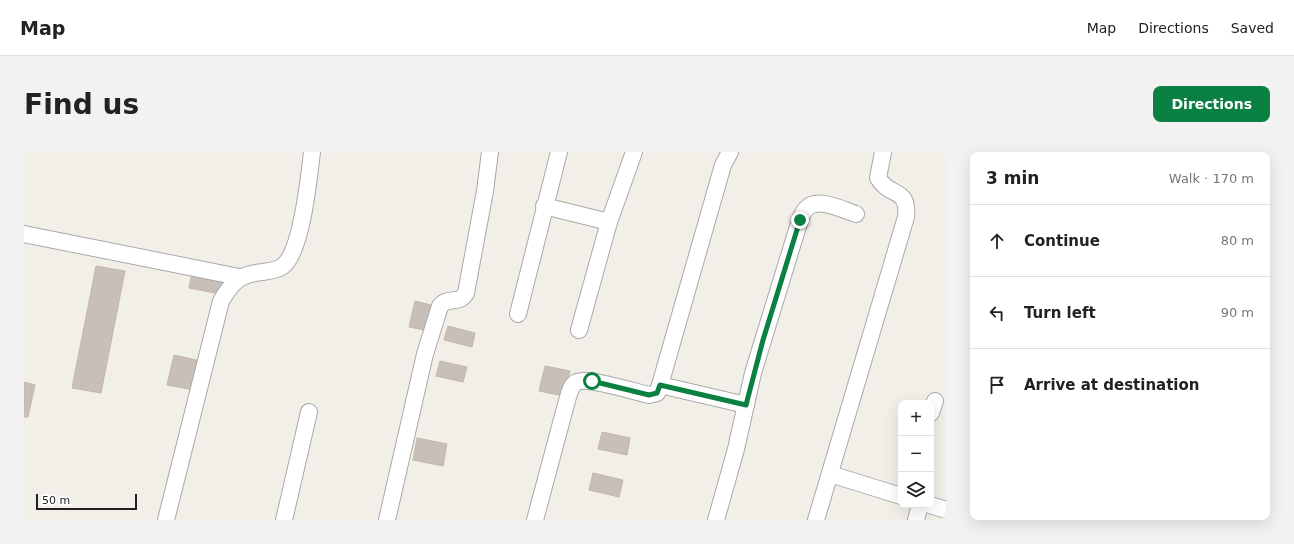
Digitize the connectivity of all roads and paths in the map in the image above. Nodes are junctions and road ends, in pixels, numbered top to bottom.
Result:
1 (312, 152) edge
2 (490, 152) edge
3 (559, 152) edge
4 (634, 152) edge
5 (730, 152) edge
6 (883, 152) edge
7 (544, 206) junction
8 (856, 214) dead end
9 (608, 222) junction
10 (24, 234) edge
11 (239, 277) junction
12 (518, 314) dead end
13 (579, 330) dead end
14 (660, 385) junction
15 (746, 405) junction
16 (309, 412) dead end
17 (830, 474) junction
18 (898, 495) edge
19 (934, 506) edge
20 (919, 508) edge
21 (946, 510) edge
22 (166, 520) edge
23 (284, 520) edge
24 (387, 520) edge
25 (535, 520) edge
26 (716, 520) edge
27 (816, 520) edge
28 (916, 520) edge

1 - 11 street
2 - 24 street
3 - 7 street
4 - 9 street
5 - 14 street
6 - 17 street
7 - 9 street
7 - 12 street
8 - 15 street
9 - 13 street
10 - 11 street
11 - 22 street
14 - 15 street
14 - 25 street
15 - 26 street
16 - 23 street
17 - 18 street
17 - 27 street
19 - 21 street
20 - 28 street

